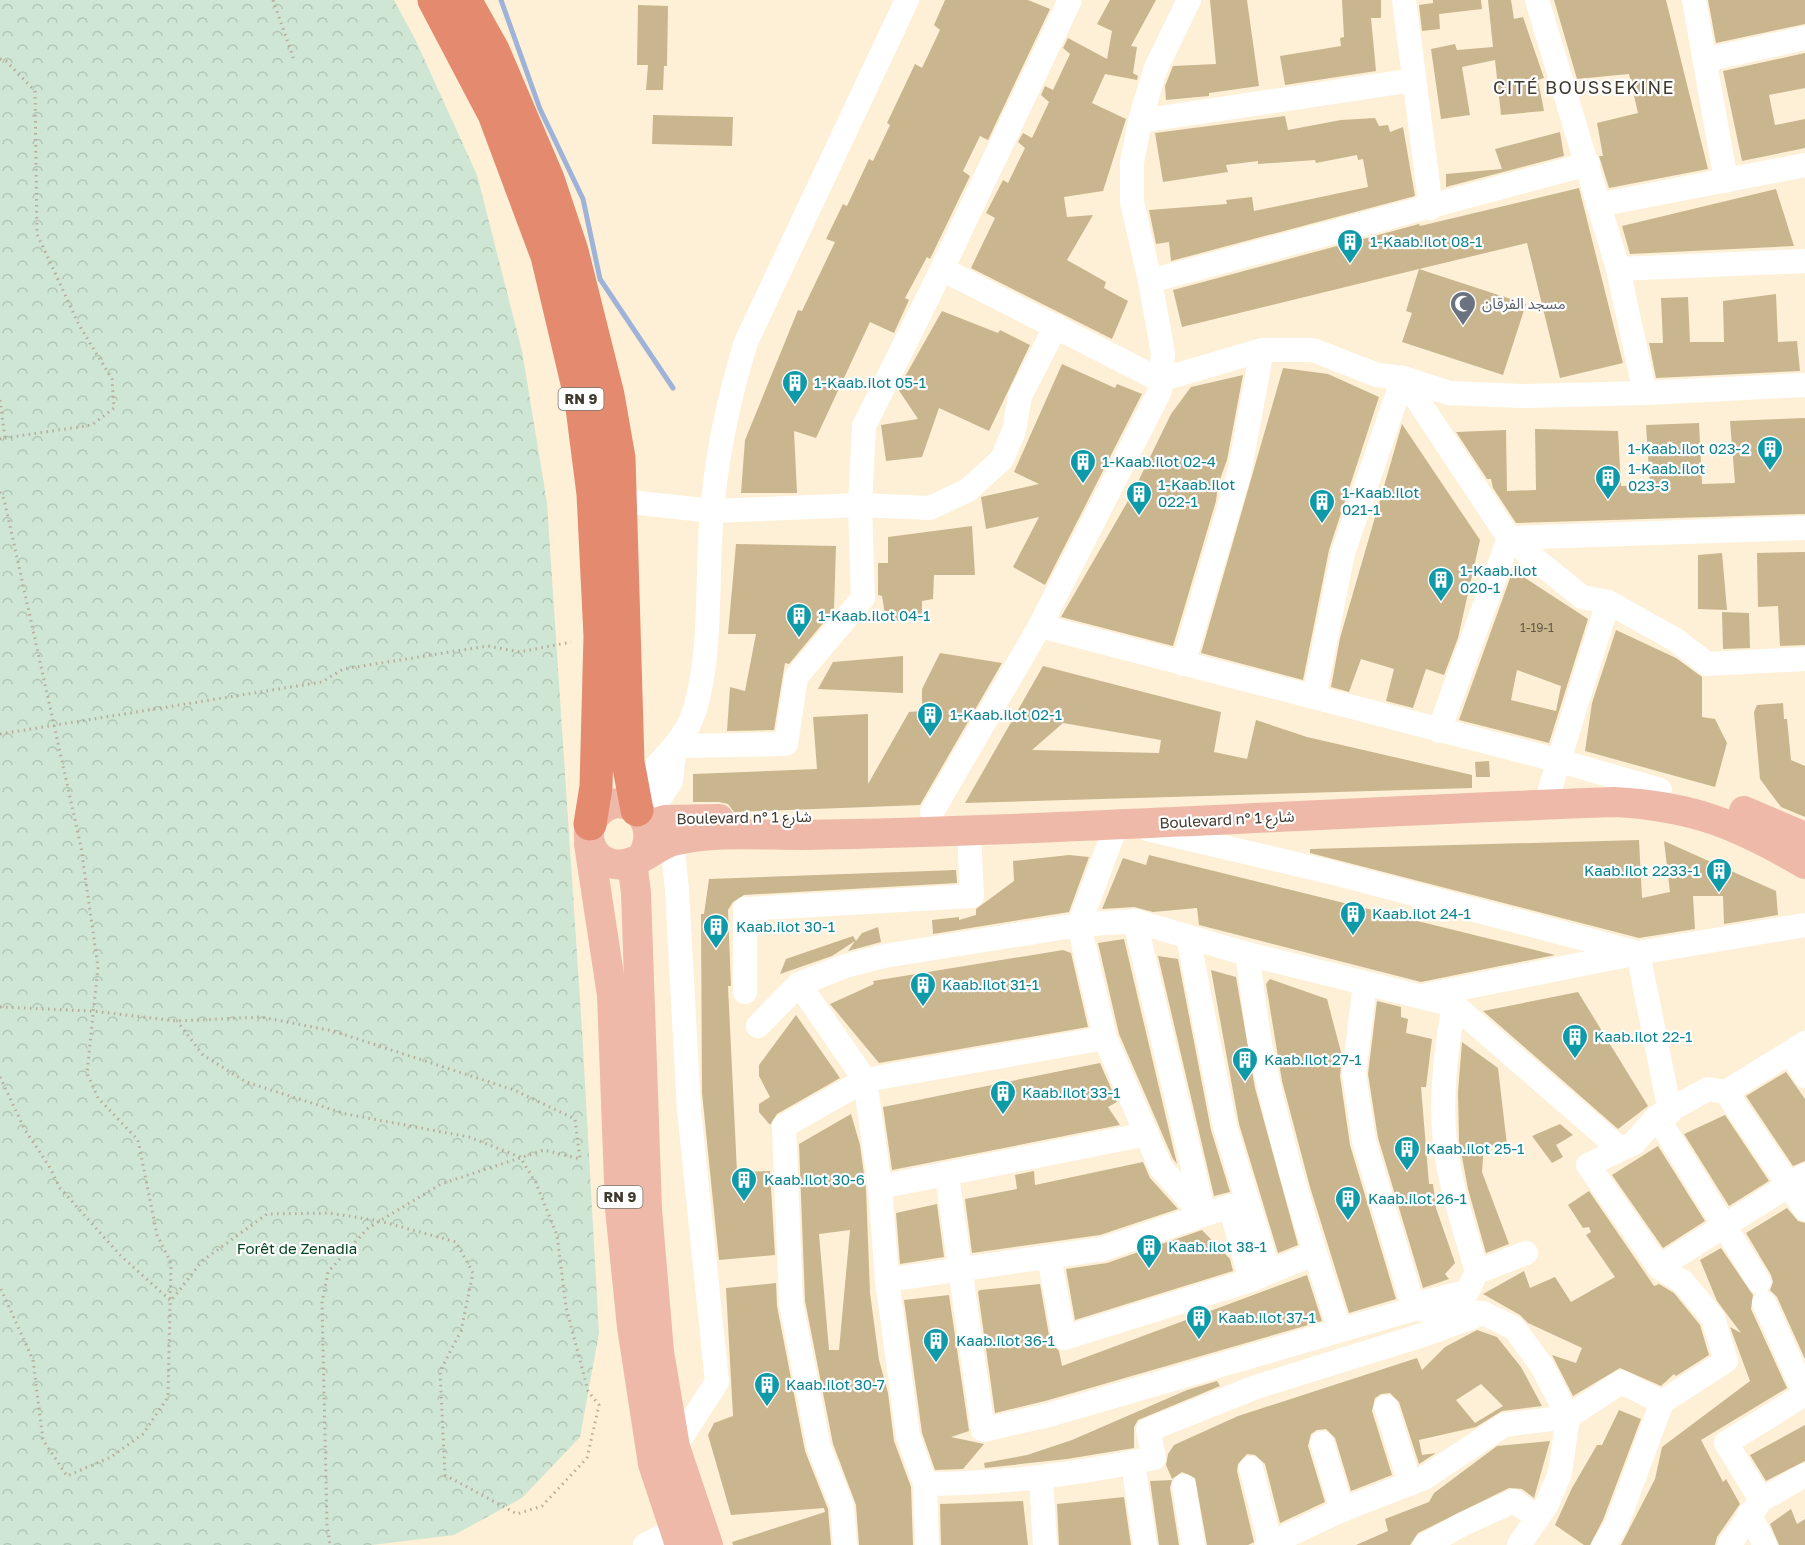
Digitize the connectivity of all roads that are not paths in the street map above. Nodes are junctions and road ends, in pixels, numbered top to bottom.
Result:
1 (434, 0) edge
2 (465, 0) edge
3 (907, 0) edge
4 (1070, 0) edge
5 (1189, 0) edge
6 (1404, 0) edge
7 (1537, 0) edge
8 (1694, 0) edge
9 (1805, 38) edge
10 (1705, 60) junction
11 (1414, 80) junction
12 (1140, 121) junction
13 (1587, 164) junction
14 (1805, 165) edge
15 (1726, 181) junction
16 (1598, 205) junction
17 (1431, 208) junction
18 (1805, 261) edge
19 (942, 269) junction
20 (1618, 269) junction
21 (1150, 281) junction
22 (1056, 326) junction
23 (1262, 350) junction
24 (1404, 378) junction
25 (1160, 380) junction
26 (1805, 385) edge
27 (1645, 393) junction
28 (621, 501) junction
29 (860, 505) junction
30 (712, 511) junction
31 (1805, 528) edge
32 (1509, 538) junction
33 (1608, 602) junction
34 (1040, 626) junction
35 (1805, 659) edge
36 (1184, 664) junction
37 (1314, 697) junction
38 (1439, 731) junction
39 (675, 747) junction
40 (1560, 761) junction
41 (1550, 789) junction
42 (1660, 790) junction
43 (932, 812) junction
44 (644, 816) junction
45 (1123, 826) junction
46 (969, 832) junction
47 (590, 834) junction
48 (1805, 837) edge
49 (636, 860) junction
50 (1805, 864) edge
51 (1135, 921) junction
52 (1079, 925) junction
53 (1805, 925) edge
54 (1188, 938) junction
55 (1638, 953) junction
56 (1247, 954) junction
57 (799, 984) junction
58 (1365, 984) junction
59 (745, 992) dead end
60 (1418, 996) junction
61 (1454, 1005) junction
62 (758, 1026) dead end
63 (1105, 1038) junction
64 (1798, 1048) edge
65 (1805, 1076) edge
66 (865, 1080) junction
67 (1726, 1092) junction
68 (1663, 1115) junction
69 (1147, 1134) junction
70 (1620, 1149) junction
71 (947, 1176) junction
72 (1796, 1180) edge
73 (880, 1187) junction
74 (1805, 1209) edge
75 (1203, 1215) junction
76 (1723, 1227) junction
77 (1526, 1253) dead end
78 (1314, 1254) junction
79 (1049, 1257) junction
80 (1659, 1267) junction
81 (960, 1270) junction
82 (1477, 1272) junction
83 (1260, 1276) junction
84 (887, 1280) junction
85 (1414, 1307) junction
86 (1483, 1313) junction
87 (1340, 1330) junction
88 (1805, 1394) edge
89 (1662, 1402) junction
90 (1386, 1407) dead end
91 (1568, 1418) junction
92 (1322, 1443) dead end
93 (675, 1447) junction
94 (1133, 1462) junction
95 (1251, 1468) dead end
96 (1805, 1475) edge
97 (1041, 1478) junction
98 (925, 1484) junction
99 (1410, 1485) junction
100 (1184, 1486) dead end
101 (1755, 1507) junction
102 (1342, 1510) junction
103 (1538, 1518) junction
104 (677, 1538) edge
105 (1268, 1544) edge
106 (1427, 1544) edge
107 (645, 1545) edge
108 (708, 1545) edge
109 (845, 1545) edge
110 (927, 1545) edge
111 (1045, 1545) edge
112 (1145, 1545) edge
113 (1192, 1545) edge
114 (1519, 1545) edge
115 (1604, 1545) edge
116 (1729, 1545) edge
117 (1765, 1545) edge

1 - 47 highway, RN 9
2 - 28 highway, RN 9
3 - 30 street
4 - 19 street
5 - 12 street
6 - 11 street
7 - 13 street
8 - 10 street
9 - 10 street
10 - 15 street
11 - 12 street
11 - 17 street
12 - 21 street
13 - 16 street
13 - 17 street
14 - 15 street
15 - 16 street
16 - 20 street
17 - 21 street
18 - 20 street
19 - 22 street
19 - 29 street
20 - 27 street
21 - 25 street
22 - 25 street
22 - 29 street
23 - 24 street
23 - 25 street
23 - 36 street
24 - 27 street
24 - 32 street
24 - 37 street
25 - 34 street
26 - 27 street
28 - 30 street
28 - 44 highway, RN 9
29 - 30 street
29 - 39 street
30 - 39 street
31 - 32 street
32 - 33 street
32 - 38 street
33 - 35 street
33 - 40 street
34 - 36 street
34 - 43 street
36 - 37 street
37 - 38 street
38 - 40 street
39 - 44 street
40 - 41 street
40 - 42 street
41 - 42 main road, Boulevard n° شارع 1
41 - 43 main road, Boulevard n° شارع 1
42 - 48 main road, Boulevard n° شارع 1
43 - 44 main road, Boulevard n° شارع 1
44 - 46 main road, Boulevard n° شارع 1
44 - 47 main road
44 - 49 main road, Boulevard n° شارع 1
44 - 93 street
45 - 46 main road, Boulevard n° شارع 1
45 - 50 main road, Boulevard n° شارع 1
45 - 52 street
45 - 55 street
46 - 59 street
47 - 49 main road
47 - 104 main road, RN 9
49 - 93 main road
51 - 52 street
51 - 54 street
51 - 75 street
52 - 57 street
52 - 63 street
53 - 55 street
54 - 56 street
54 - 83 street
55 - 60 street
55 - 68 street
56 - 58 street
56 - 78 street
57 - 62 street
57 - 66 street
58 - 60 street
58 - 85 street
60 - 61 street
61 - 70 street
61 - 82 street
63 - 66 street
63 - 69 street
64 - 65 street
64 - 67 street
66 - 73 street
66 - 109 street
67 - 68 street
67 - 72 street
68 - 70 street
68 - 76 street
69 - 71 street
69 - 75 street
70 - 80 street
71 - 73 street
71 - 81 street
72 - 74 street
72 - 76 street
73 - 84 street
75 - 79 street
75 - 83 street
76 - 80 street
76 - 88 street
77 - 82 street
78 - 83 street
78 - 87 street
79 - 81 street
79 - 83 street
80 - 89 street
81 - 84 street
81 - 87 street
82 - 85 street
84 - 98 street
85 - 86 street
85 - 87 street
86 - 91 street
86 - 94 street
88 - 101 street
89 - 91 street
89 - 115 street
90 - 99 street
91 - 99 street
91 - 103 street
92 - 102 street
93 - 108 main road
94 - 97 street
94 - 112 street
95 - 105 street
96 - 101 street
97 - 98 street
97 - 111 street
98 - 110 street
99 - 102 street
100 - 113 street
101 - 116 street
101 - 117 street
102 - 105 street
103 - 106 street
103 - 114 street
104 - 107 street

